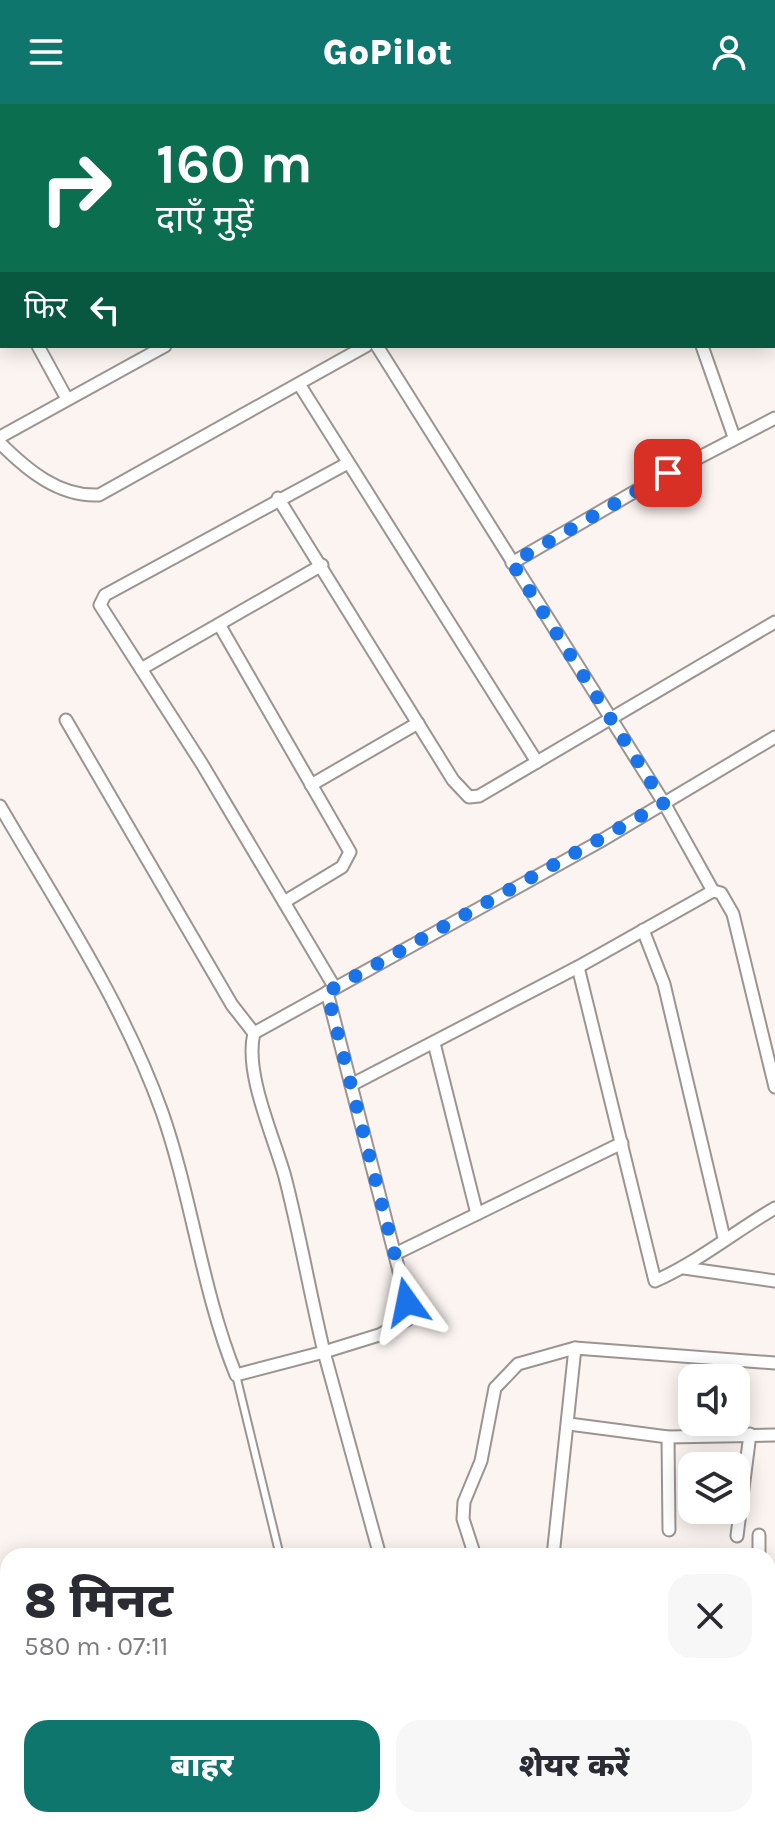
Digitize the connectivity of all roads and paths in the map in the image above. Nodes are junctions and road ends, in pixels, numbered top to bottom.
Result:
1 (39, 348) edge
2 (161, 348) edge
3 (362, 348) edge
4 (378, 348) edge
5 (703, 348) edge
6 (299, 384) junction
7 (67, 399) junction
8 (775, 418) edge
9 (734, 437) junction
10 (0, 440) edge
11 (348, 463) junction
12 (278, 498) junction
13 (512, 563) junction
14 (322, 565) junction
15 (775, 622) edge
16 (220, 626) junction
17 (141, 669) junction
18 (66, 720) dead end
19 (611, 720) junction
20 (418, 723) junction
21 (775, 737) edge
22 (537, 762) junction
23 (311, 785) junction
24 (664, 803) junction
25 (0, 806) edge
26 (713, 891) junction
27 (284, 902) junction
28 (643, 930) junction
29 (578, 967) junction
30 (331, 990) junction
31 (254, 1033) junction
32 (434, 1043) junction
33 (351, 1085) junction
34 (775, 1087) edge
35 (622, 1143) junction
36 (775, 1208) edge
37 (477, 1214) junction
38 (724, 1238) junction
39 (397, 1253) junction
40 (684, 1268) junction
41 (775, 1281) edge
42 (575, 1348) junction
43 (324, 1352) junction
44 (775, 1363) edge
45 (236, 1375) junction
46 (569, 1424) junction
47 (750, 1434) edge
48 (775, 1435) edge
49 (695, 1436) edge
50 (750, 1436) edge
51 (668, 1437) junction
52 (669, 1530) dead end
53 (759, 1535) dead end
54 (737, 1536) dead end
55 (278, 1548) edge
56 (378, 1548) edge
57 (472, 1548) edge
58 (554, 1548) edge
59 (759, 1548) edge

1 - 7 street
2 - 7 street
3 - 6 street
4 - 13 street
5 - 9 street
6 - 10 street
6 - 11 street
7 - 10 street
8 - 9 street
9 - 13 street
11 - 12 street
11 - 22 street
12 - 14 street
12 - 17 street
13 - 19 street
14 - 16 street
14 - 20 street
15 - 19 street
16 - 17 street
16 - 23 street
17 - 27 street
18 - 31 street
19 - 22 street
19 - 24 street
20 - 22 street
20 - 23 street
21 - 24 street
23 - 27 street
24 - 26 street
24 - 30 street
25 - 45 street
26 - 28 street
26 - 34 street
27 - 30 street
28 - 29 street
28 - 38 street
29 - 32 street
29 - 35 street
30 - 31 street
30 - 33 street
31 - 43 street
32 - 33 street
32 - 37 street
33 - 39 street
35 - 37 street
35 - 40 street
36 - 38 street
37 - 39 street
38 - 40 street
39 - 43 street
40 - 41 street
42 - 44 street
42 - 46 street
42 - 57 street
43 - 45 street
43 - 56 street
45 - 55 lane
46 - 51 street
46 - 58 street
47 - 48 street
49 - 51 street
50 - 54 street
51 - 52 street
53 - 59 street

